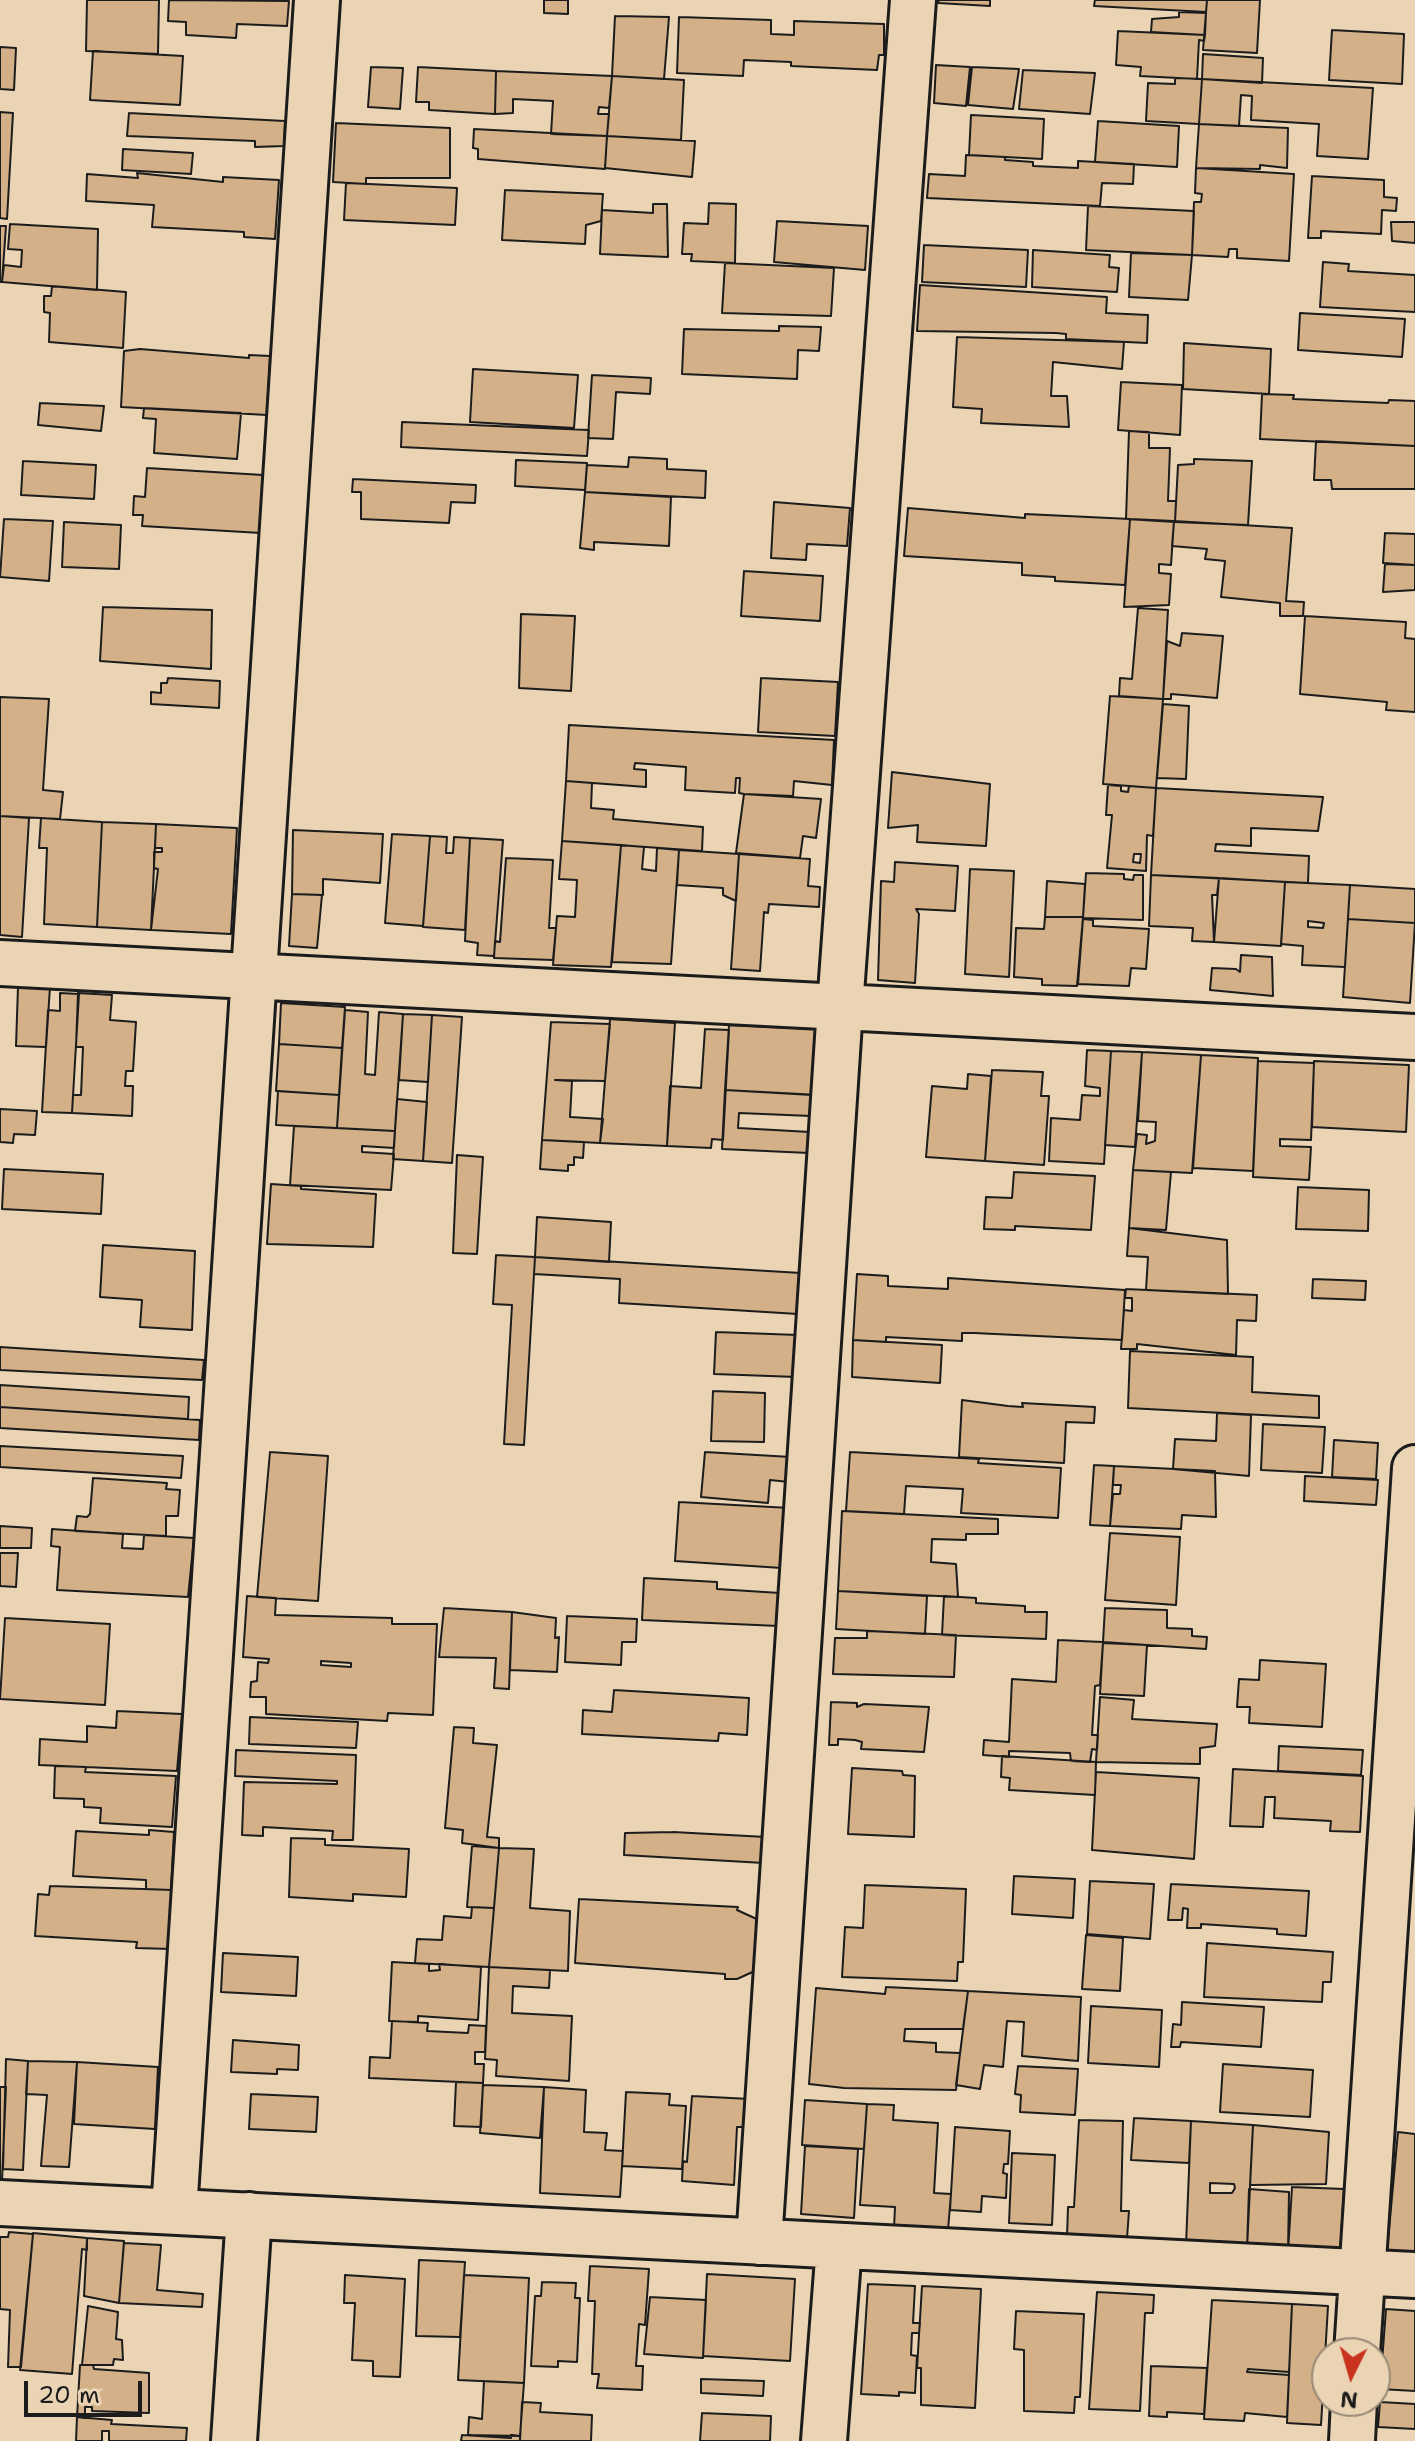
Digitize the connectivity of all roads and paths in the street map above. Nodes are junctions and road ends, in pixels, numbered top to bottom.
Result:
1 (317, 0) edge
2 (913, 0) edge
3 (0, 963) edge
4 (254, 976) junction
5 (840, 1007) junction
6 (1415, 1037) edge
7 (1415, 1468) edge
8 (0, 2203) edge
9 (174, 2211) junction
10 (249, 2215) junction
11 (759, 2242) junction
12 (839, 2246) junction
13 (1363, 2272) junction
14 (1415, 2275) edge
15 (1358, 2337) edge
16 (1353, 2417) edge
17 (234, 2441) edge
18 (824, 2441) edge
19 (1352, 2441) edge

1 - 4 street
2 - 5 street
3 - 4 street
4 - 5 street
4 - 9 street
5 - 6 street
5 - 11 street
7 - 13 street
8 - 9 street
9 - 10 street
10 - 11 street
10 - 17 street
11 - 12 street
12 - 13 street
12 - 18 street
13 - 14 street
13 - 15 street
16 - 19 street

